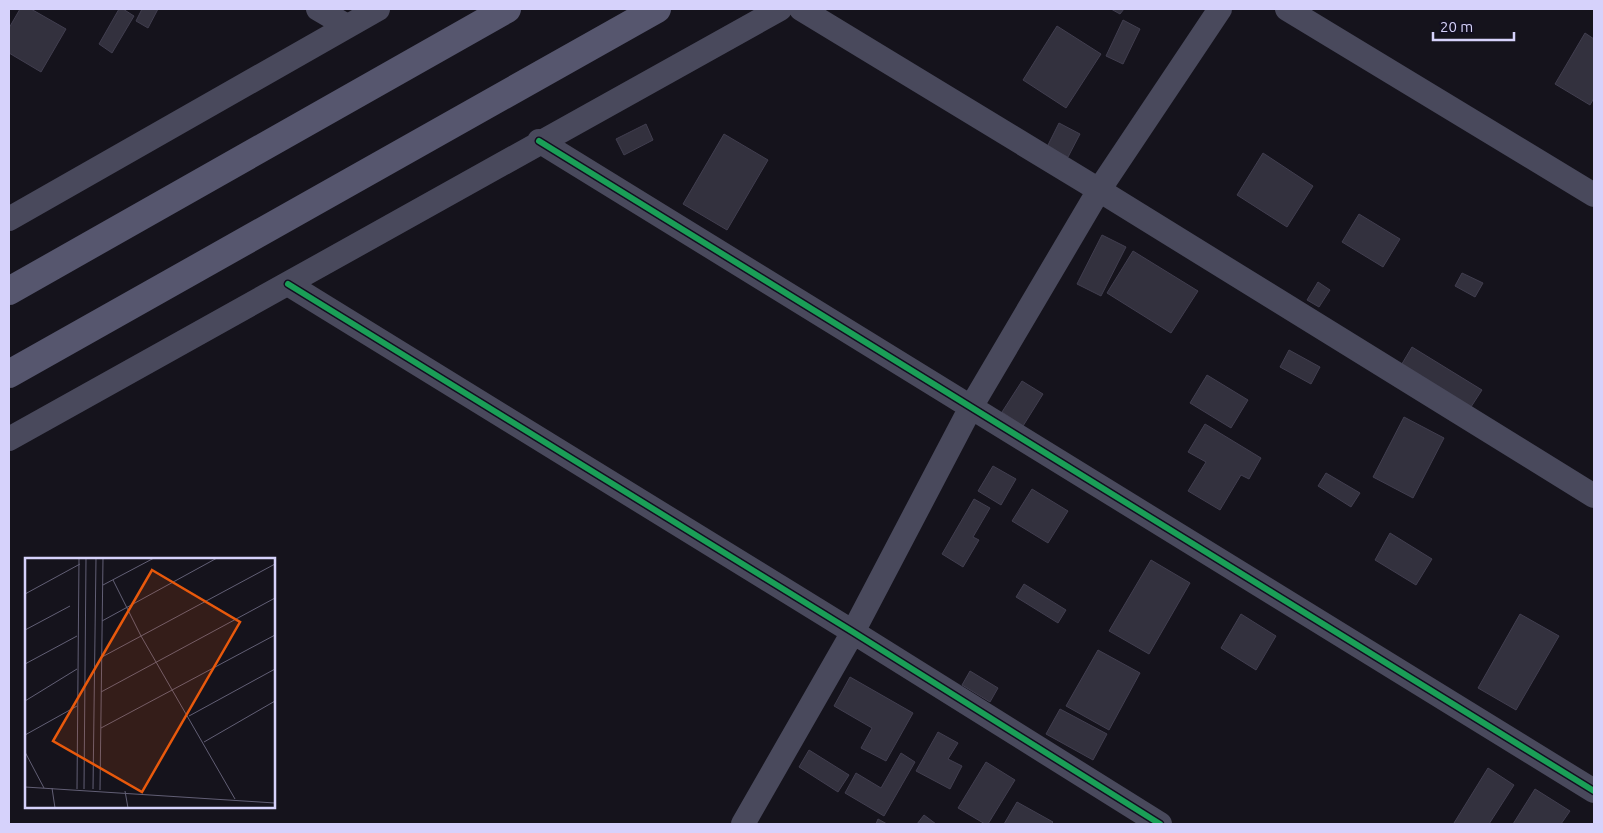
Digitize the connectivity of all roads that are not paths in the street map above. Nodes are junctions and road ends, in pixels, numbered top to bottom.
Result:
1 (318, 9) edge
2 (378, 9) edge
3 (508, 9) edge
4 (657, 9) edge
5 (780, 9) edge
6 (801, 9) edge
7 (1220, 9) edge
8 (1288, 9) edge
9 (347, 26) junction
10 (539, 141) junction
11 (1099, 190) junction
12 (1594, 195) edge
13 (9, 219) edge
14 (288, 284) junction
15 (9, 291) edge
16 (9, 374) edge
17 (971, 407) junction
18 (9, 439) edge
19 (1594, 496) edge
20 (853, 632) junction
21 (1594, 791) edge
22 (743, 824) edge
23 (1160, 824) edge

1 - 9 street
2 - 9 street
3 - 15 street
4 - 16 street
5 - 10 street
6 - 11 street
7 - 11 street
8 - 12 street
9 - 13 street
10 - 14 street
10 - 17 street
11 - 17 street
11 - 19 street
14 - 18 street
14 - 20 street
17 - 20 street
17 - 21 street
20 - 22 street
20 - 23 street

